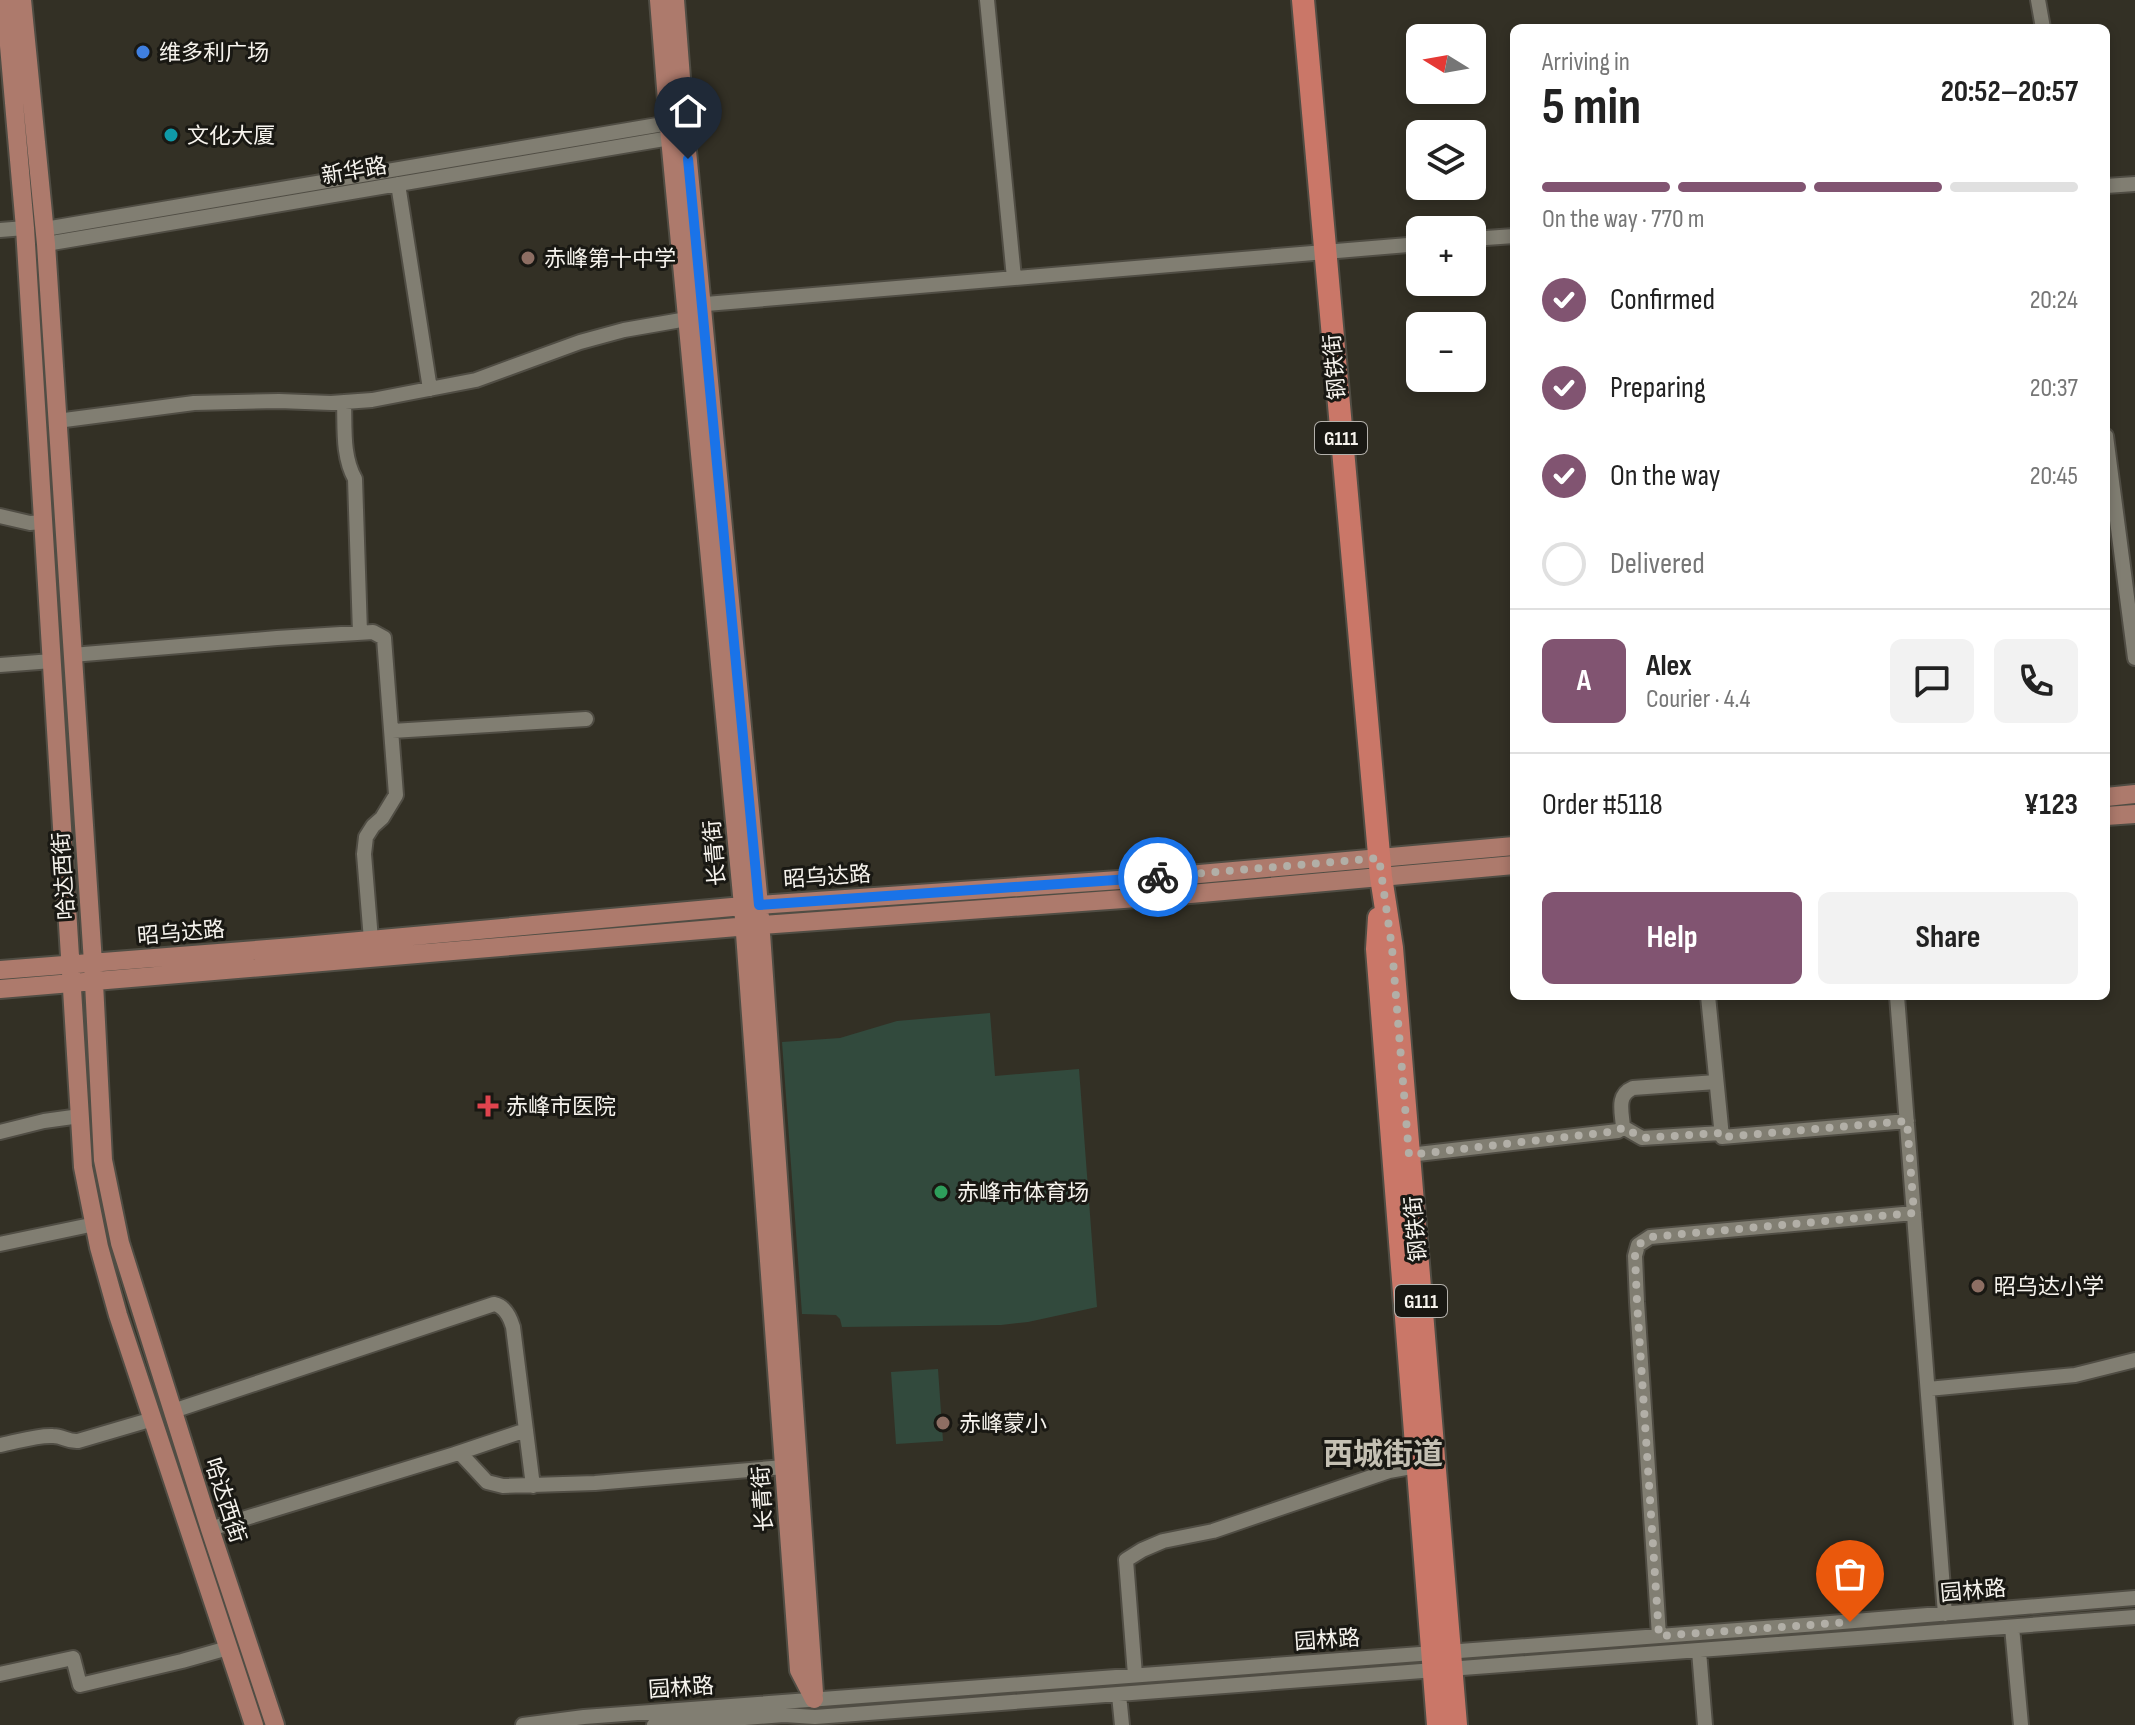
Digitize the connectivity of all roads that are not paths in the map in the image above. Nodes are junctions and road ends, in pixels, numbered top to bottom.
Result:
1 (5, 0) edge
2 (22, 0) edge
3 (659, 0) edge
4 (675, 0) edge
5 (987, 0) edge
6 (1303, 0) edge
7 (2038, 0) edge
8 (2042, 24) edge
9 (669, 130) junction
10 (398, 184) junction
11 (2135, 184) edge
12 (2110, 186) edge
13 (25, 228) junction
14 (0, 230) edge
15 (1510, 236) edge
16 (45, 237) junction
17 (1486, 238) edge
18 (1406, 245) edge
19 (1324, 252) junction
20 (1014, 278) junction
21 (692, 310) junction
22 (430, 389) junction
23 (344, 402) junction
24 (57, 421) junction
25 (2110, 467) edge
26 (0, 516) edge
27 (43, 522) junction
28 (360, 633) junction
29 (72, 655) junction
30 (2135, 658) edge
31 (52, 661) junction
32 (0, 665) edge
33 (586, 719) dead end
34 (392, 731) junction
35 (2135, 794) edge
36 (2110, 797) edge
37 (2135, 814) edge
38 (2110, 816) edge
39 (1510, 847) edge
40 (1510, 865) edge
41 (1380, 867) junction
42 (751, 905) junction
43 (752, 926) junction
44 (371, 940) junction
45 (71, 964) junction
46 (0, 970) edge
47 (93, 972) junction
48 (72, 983) junction
49 (0, 989) edge
50 (1708, 1000) edge
51 (1897, 1000) edge
52 (1716, 1082) junction
53 (80, 1116) junction
54 (1907, 1121) junction
55 (1623, 1127) junction
56 (0, 1132) edge
57 (1721, 1133) junction
58 (1409, 1155) junction
59 (1914, 1213) junction
60 (95, 1224) junction
61 (0, 1244) edge
62 (2135, 1360) edge
63 (1928, 1389) junction
64 (173, 1411) junction
65 (153, 1419) junction
66 (526, 1430) junction
67 (0, 1445) edge
68 (455, 1454) junction
69 (1417, 1466) junction
70 (784, 1467) junction
71 (533, 1486) junction
72 (210, 1529) junction
73 (2135, 1598) edge
74 (1945, 1614) junction
75 (2135, 1617) edge
76 (2012, 1627) junction
77 (1659, 1636) junction
78 (228, 1648) junction
79 (1699, 1651) junction
80 (1442, 1662) junction
81 (0, 1674) edge
82 (1135, 1675) junction
83 (1119, 1695) junction
84 (815, 1714) edge
85 (254, 1725) edge
86 (275, 1725) edge
87 (523, 1725) edge
88 (654, 1725) edge
89 (1122, 1725) edge
90 (1438, 1725) edge
91 (1456, 1725) edge
92 (1705, 1725) edge
93 (2021, 1725) edge

1 - 13 main road, 哈达西街
2 - 16 main road, 哈达西街
3 - 9 main road, 长青街
4 - 21 main road, 长青街
5 - 20 street
6 - 19 highway, 钢铁街 / G111
7 - 8 street
9 - 10 street, 新华路
9 - 16 street, 新华路
9 - 21 main road, 长青街
10 - 16 street, 新华路
10 - 22 street
11 - 12 street
13 - 14 street
13 - 27 main road, 哈达西街
15 - 17 street
16 - 24 main road, 哈达西街
18 - 19 street
19 - 20 street
19 - 41 highway, 钢铁街 / G111
20 - 21 street
21 - 22 street
21 - 42 main road, 长青街
22 - 23 street
23 - 24 street
23 - 28 street
24 - 29 main road, 哈达西街
25 - 30 street
26 - 27 street
27 - 31 main road, 哈达西街
28 - 29 street
28 - 34 street
29 - 47 main road, 哈达西街
31 - 32 street
31 - 45 main road, 哈达西街
33 - 34 street
34 - 44 street
35 - 36 main road
37 - 38 main road
39 - 41 main road, 昭乌达路
40 - 41 main road, 昭乌达路
41 - 42 main road, 昭乌达路
41 - 43 main road, 昭乌达路
41 - 58 highway, 钢铁街 / G111
41 - 69 highway, 钢铁街
42 - 43 main road, 长青街
42 - 44 main road, 昭乌达路
43 - 47 main road, 昭乌达路
43 - 70 main road, 长青街
43 - 84 main road, 长青街
44 - 47 main road, 昭乌达路
45 - 46 main road, 昭乌达路
45 - 47 main road, 昭乌达路
45 - 48 main road, 哈达西街
47 - 48 main road, 昭乌达路
47 - 64 main road, 哈达西街
48 - 49 main road, 昭乌达路
48 - 53 main road, 哈达西街
50 - 52 street
51 - 54 street
52 - 55 street
52 - 57 street
53 - 56 street
53 - 60 main road, 哈达西街
54 - 57 street
54 - 59 street
55 - 57 street
55 - 58 street
58 - 80 highway, 钢铁街 / G111
59 - 63 street
59 - 77 street
60 - 61 street
60 - 65 main road, 哈达西街
62 - 63 street
63 - 74 street
64 - 66 street
64 - 72 main road, 哈达西街
65 - 67 street
65 - 78 main road, 哈达西街
66 - 68 street
66 - 71 street
68 - 71 street
68 - 72 street
69 - 80 highway, 钢铁街
69 - 82 street
70 - 71 street
70 - 84 main road, 长青街
72 - 86 main road, 哈达西街
73 - 74 street, 园林路
74 - 77 street, 园林路
75 - 76 street, 园林路
76 - 79 street, 园林路
76 - 93 street
77 - 80 street, 园林路
78 - 81 street
78 - 85 main road, 哈达西街
79 - 80 street, 园林路
79 - 92 street
80 - 82 street, 园林路
80 - 83 street, 园林路
80 - 90 highway, 钢铁街
80 - 91 highway, 钢铁街 / G111
82 - 84 street, 园林路
83 - 84 street, 园林路
83 - 89 street
84 - 87 street, 园林路
84 - 88 street, 园林路

